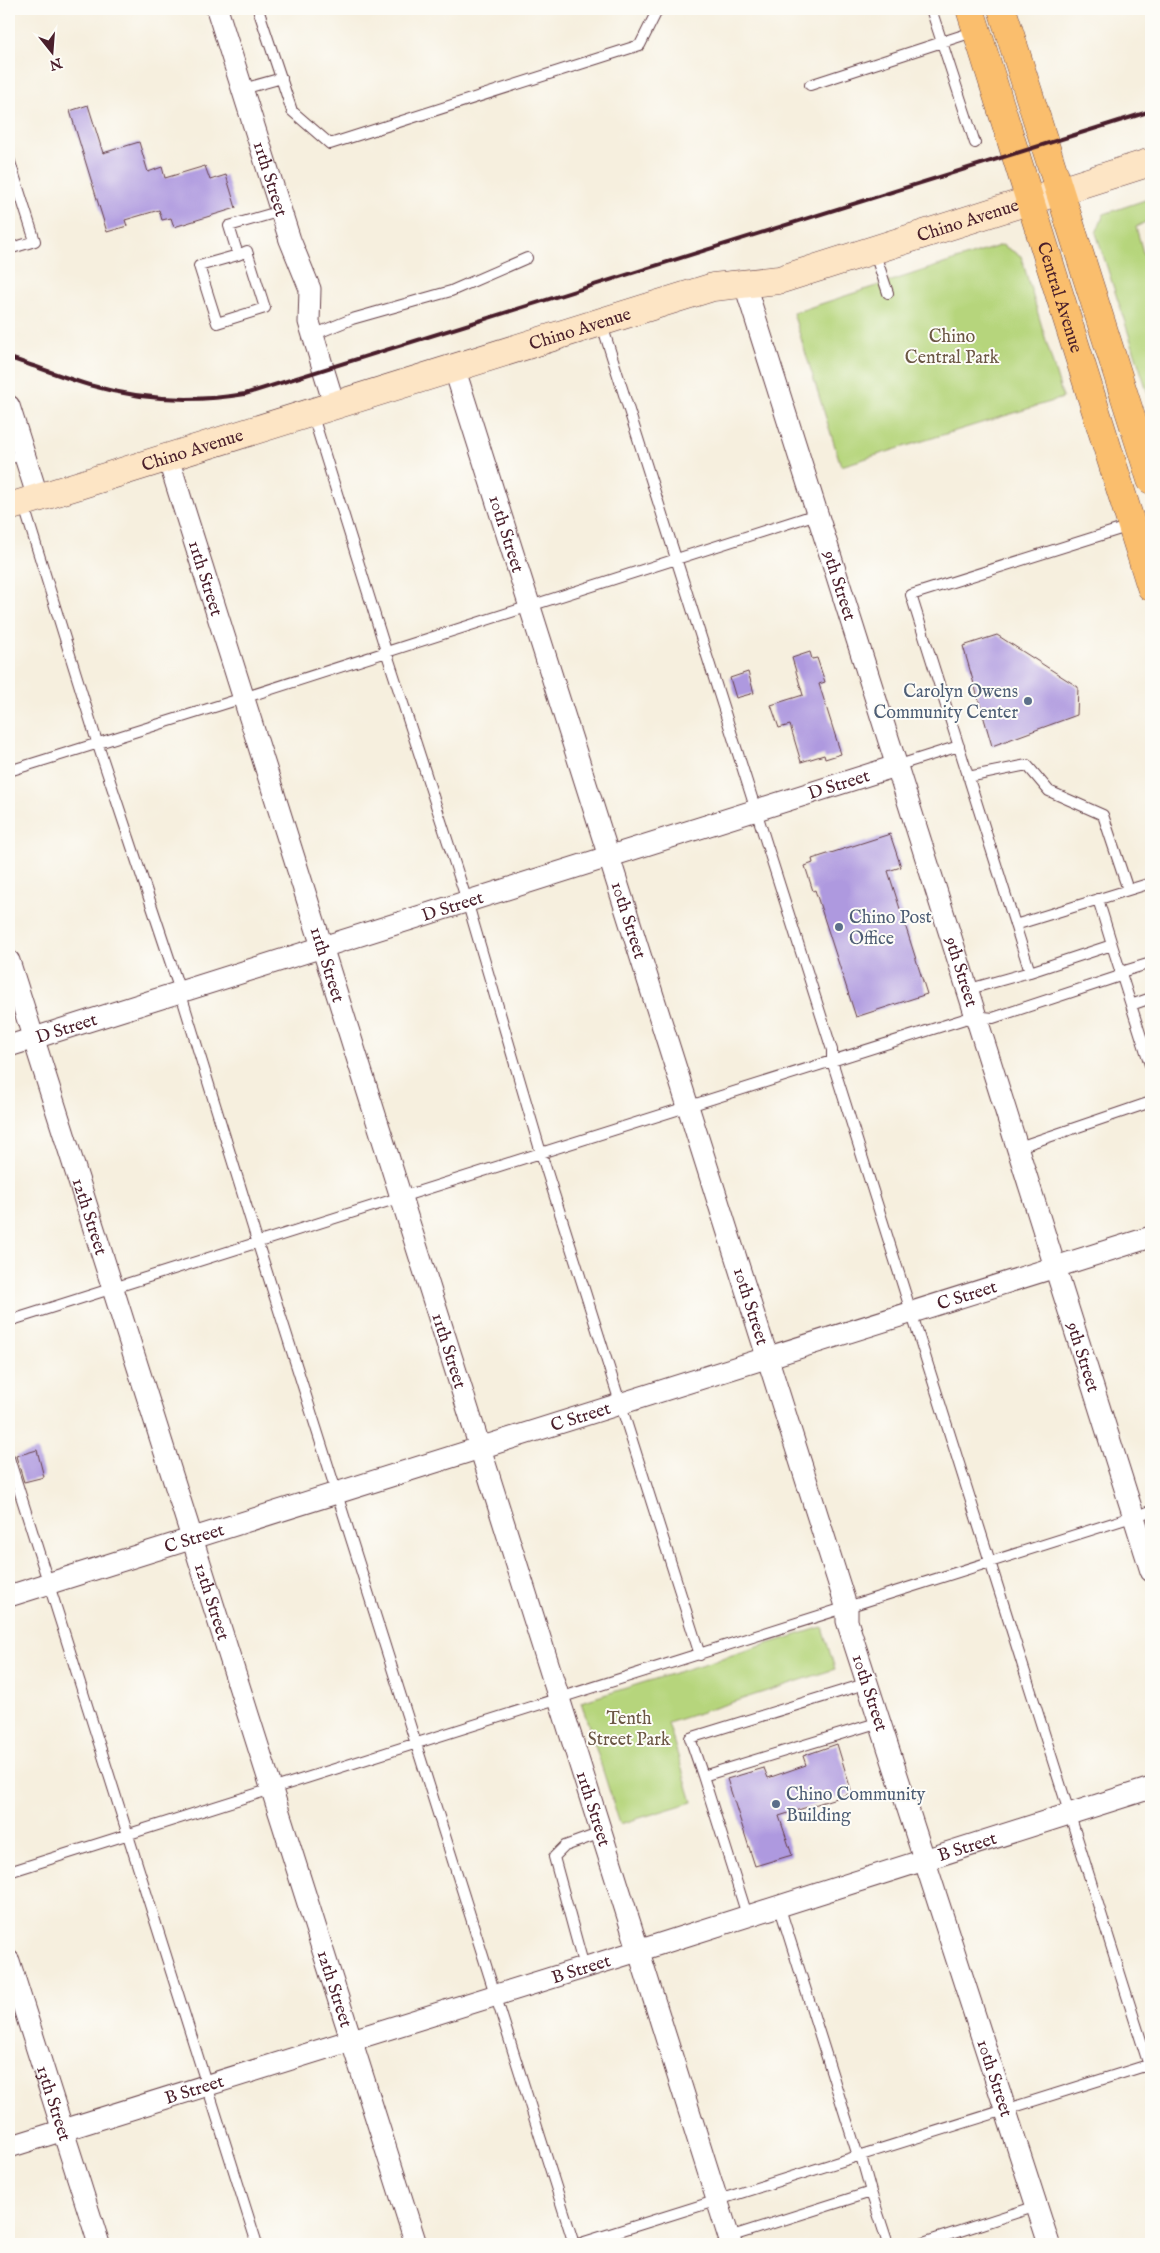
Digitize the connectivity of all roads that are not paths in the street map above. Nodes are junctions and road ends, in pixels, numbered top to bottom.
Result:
1 (217, 9) edge
2 (258, 9) edge
3 (658, 9) edge
4 (931, 9) edge
5 (1002, 9) edge
6 (973, 20) edge
7 (942, 42) junction
8 (282, 78) junction
9 (810, 85) dead end
10 (243, 90) junction
11 (975, 143) dead end
12 (9, 159) edge
13 (1151, 162) edge
14 (1060, 190) junction
15 (1028, 200) junction
16 (281, 211) junction
17 (9, 249) edge
18 (873, 250) junction
19 (238, 254) junction
20 (527, 258) dead end
21 (745, 285) junction
22 (888, 292) dead end
23 (600, 321) junction
24 (313, 335) junction
25 (454, 367) junction
26 (9, 406) edge
27 (323, 408) junction
28 (16, 456) edge
29 (168, 458) junction
30 (1151, 480) edge
31 (23, 502) edge
32 (817, 514) junction
33 (1131, 526) junction
34 (677, 560) junction
35 (1147, 562) edge
36 (1151, 587) edge
37 (531, 606) junction
38 (386, 651) junction
39 (243, 698) junction
40 (98, 742) junction
41 (959, 746) junction
42 (896, 766) junction
43 (9, 771) edge
44 (968, 776) junction
45 (754, 811) junction
46 (611, 857) junction
47 (1151, 883) edge
48 (1128, 890) junction
49 (1098, 900) junction
50 (467, 901) junction
51 (1015, 925) junction
52 (1112, 945) junction
53 (322, 946) junction
54 (9, 960) edge
55 (1151, 963) edge
56 (1030, 972) junction
57 (1121, 972) junction
58 (966, 990) junction
59 (180, 992) junction
60 (1151, 998) edge
61 (1131, 1004) junction
62 (974, 1016) junction
63 (33, 1038) junction
64 (9, 1046) edge
65 (1148, 1049) edge
66 (832, 1061) junction
67 (1151, 1068) edge
68 (1151, 1102) edge
69 (689, 1108) junction
70 (1019, 1146) junction
71 (541, 1152) junction
72 (402, 1199) junction
73 (1151, 1237) edge
74 (258, 1244) junction
75 (1056, 1266) junction
76 (112, 1288) junction
77 (912, 1311) junction
78 (9, 1322) edge
79 (768, 1358) junction
80 (620, 1404) junction
81 (481, 1448) junction
82 (9, 1458) edge
83 (336, 1493) junction
84 (1142, 1514) edge
85 (192, 1538) junction
86 (990, 1563) junction
87 (1151, 1571) edge
88 (48, 1583) junction
89 (9, 1596) edge
90 (847, 1609) junction
91 (700, 1655) junction
92 (868, 1683) junction
93 (560, 1698) junction
94 (880, 1722) junction
95 (415, 1744) junction
96 (703, 1776) junction
97 (1151, 1788) edge
98 (271, 1790) junction
99 (1070, 1813) junction
100 (601, 1833) junction
101 (127, 1834) junction
102 (925, 1860) junction
103 (9, 1872) edge
104 (779, 1904) junction
105 (747, 1915) junction
106 (640, 1950) junction
107 (9, 1961) edge
108 (584, 1967) junction
109 (494, 1994) junction
110 (350, 2040) junction
111 (1151, 2067) edge
112 (205, 2085) junction
113 (1006, 2110) junction
114 (63, 2131) junction
115 (9, 2147) edge
116 (859, 2156) junction
117 (872, 2192) junction
118 (718, 2200) junction
119 (1037, 2206) junction
120 (730, 2241) edge
121 (99, 2244) edge
122 (257, 2244) edge
123 (416, 2244) edge
124 (574, 2244) edge
125 (578, 2244) edge
126 (888, 2244) edge
127 (920, 2244) edge
128 (1049, 2244) edge

1 - 10 street, 11th Street
2 - 8 lane
3 - 8 lane
4 - 7 lane
5 - 14 main road, Central Avenue
6 - 7 lane
6 - 15 main road, Central Avenue
7 - 9 lane
7 - 11 lane
8 - 10 lane
10 - 16 street, 11th Street
12 - 17 lane
13 - 14 main road, Chino Avenue
14 - 15 main road, Chino Avenue
14 - 30 main road, Central Avenue
15 - 18 main road, Chino Avenue
15 - 33 main road, Central Avenue
16 - 19 lane
16 - 24 street, 11th Street
18 - 21 main road, Chino Avenue
18 - 22 lane
19 - 19 lane
20 - 24 lane
21 - 23 main road, Chino Avenue
21 - 32 street, 9th Street
23 - 25 main road, Chino Avenue
23 - 34 lane
24 - 27 street, 11th Street
25 - 27 main road, Chino Avenue
25 - 37 street, 10th Street
26 - 28 street
27 - 29 main road, Chino Avenue
27 - 38 lane
28 - 31 street
29 - 31 main road, Chino Avenue
29 - 39 street, 11th Street
31 - 40 lane
32 - 34 lane
32 - 42 street, 9th Street
33 - 35 main road, Central Avenue
33 - 41 lane
34 - 37 lane
34 - 45 lane
35 - 36 main road, Central Avenue
37 - 38 lane
37 - 46 street, 10th Street
38 - 39 lane
38 - 50 lane
39 - 40 lane
39 - 53 street, 11th Street
40 - 43 lane
40 - 59 lane
41 - 42 lane
41 - 44 lane
42 - 45 street, D Street
42 - 58 street, 9th Street
44 - 48 lane
44 - 51 lane
45 - 46 street, D Street
45 - 66 lane
46 - 50 street, D Street
46 - 69 street, 10th Street
47 - 48 lane
48 - 49 lane
49 - 51 lane
49 - 52 lane
50 - 53 street, D Street
50 - 71 lane
51 - 56 lane
52 - 56 lane
52 - 57 lane
53 - 59 street, D Street
53 - 72 street, 11th Street
54 - 63 street, 12th Street
55 - 57 lane
56 - 58 lane
57 - 61 lane
57 - 62 lane
58 - 62 street, 9th Street
59 - 63 street, D Street
59 - 74 lane
60 - 61 lane
61 - 65 lane
62 - 66 lane
62 - 70 street, 9th Street
63 - 64 street, D Street
63 - 76 street, 12th Street
65 - 67 lane
66 - 69 lane
66 - 77 lane
68 - 70 lane
69 - 71 lane
69 - 79 street, 10th Street
70 - 75 street, 9th Street
71 - 72 lane
71 - 80 lane
72 - 74 lane
72 - 81 street, 11th Street
73 - 75 street, C Street
74 - 76 lane
74 - 83 lane
75 - 77 street, C Street
75 - 84 street, 9th Street
76 - 78 lane
76 - 85 street, 12th Street
77 - 79 street, C Street
77 - 86 lane
79 - 80 street, C Street
79 - 90 street, 10th Street
80 - 81 street, C Street
80 - 91 lane
81 - 83 street, C Street
81 - 93 street, 11th Street
82 - 88 lane
83 - 85 street, C Street
83 - 95 lane
84 - 86 lane
84 - 87 street, 9th Street
85 - 88 street, C Street
85 - 98 street, 12th Street
86 - 90 lane
86 - 99 lane
88 - 89 street, C Street
88 - 101 lane
90 - 91 lane
90 - 92 street, 10th Street
91 - 93 lane
92 - 94 street, 10th Street
92 - 96 lane
93 - 95 lane
93 - 100 street, 11th Street
94 - 96 lane
94 - 102 street, 10th Street
95 - 98 lane
95 - 109 lane
96 - 105 lane
97 - 99 street, B Street
98 - 101 lane
98 - 110 street, 12th Street
99 - 102 street, B Street
99 - 111 lane
100 - 106 street, 11th Street
100 - 108 lane
101 - 103 lane
101 - 112 lane
102 - 104 street, B Street
102 - 113 street, 10th Street
104 - 105 street, B Street
104 - 116 lane
105 - 106 street, B Street
106 - 108 street, B Street
106 - 118 street, 11th Street
107 - 114 street, 13th Street
108 - 109 street, B Street
109 - 110 street, B Street
109 - 124 lane
110 - 112 street, B Street
110 - 123 street, 12th Street
111 - 113 lane
112 - 114 street, B Street
112 - 122 lane
113 - 116 lane
113 - 119 street, 10th Street
114 - 115 street, B Street
114 - 121 street, 13th Street
116 - 117 lane
116 - 118 lane
117 - 120 lane
117 - 126 lane
118 - 120 street, 11th Street
118 - 125 lane
119 - 127 lane
119 - 128 street, 10th Street

